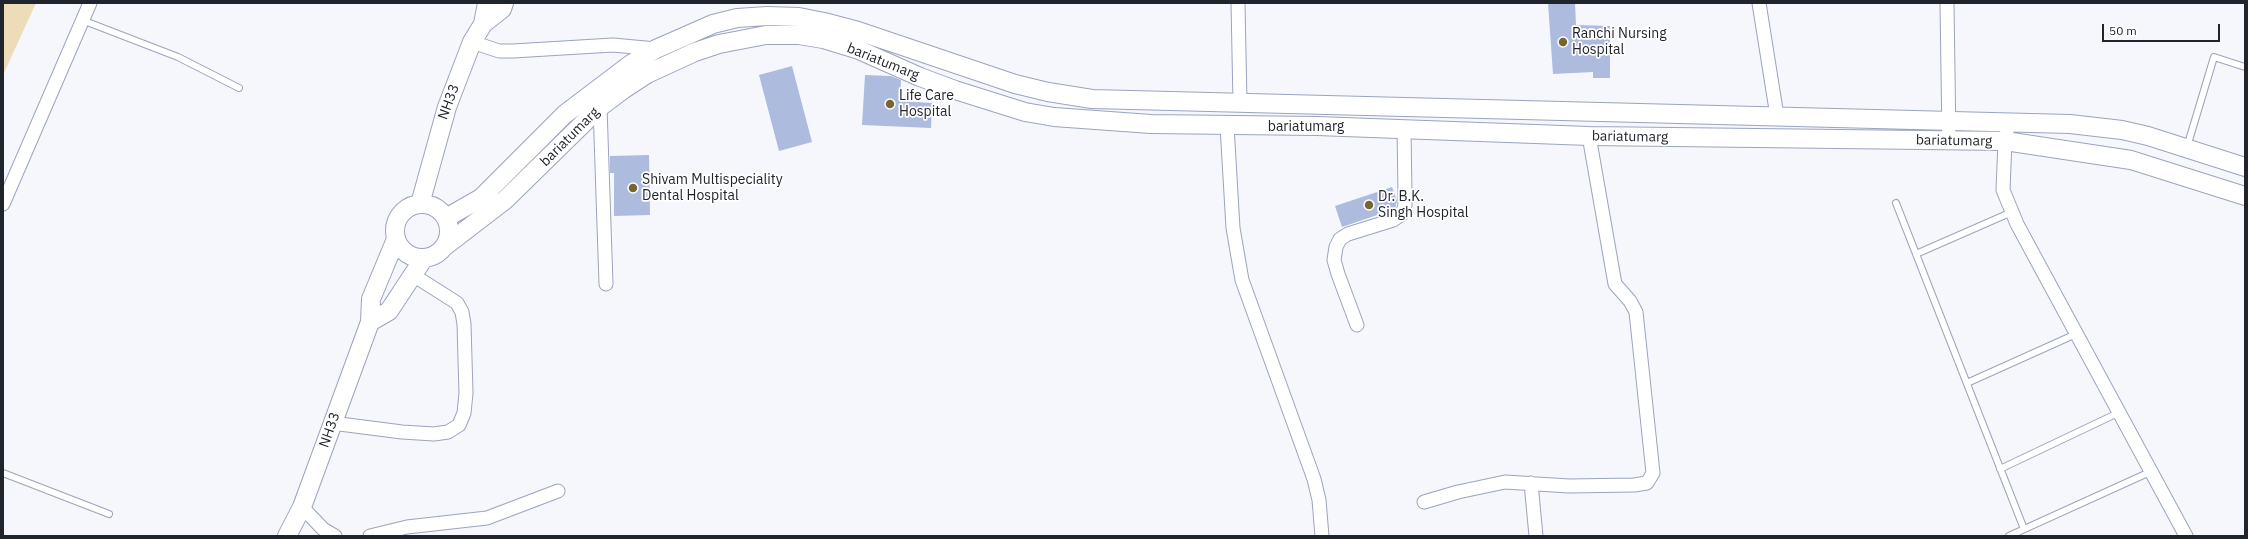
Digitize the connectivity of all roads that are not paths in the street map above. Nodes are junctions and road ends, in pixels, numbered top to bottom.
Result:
1 (90, 3) edge
2 (488, 3) edge
3 (504, 3) edge
4 (1238, 3) edge
5 (1759, 3) edge
6 (1947, 3) edge
7 (82, 20) junction
8 (483, 24) junction
9 (472, 42) junction
10 (656, 49) junction
11 (2245, 67) edge
12 (239, 88) dead end
13 (1240, 103) junction
14 (600, 107) junction
15 (1777, 116) junction
16 (1950, 120) junction
17 (2009, 122) junction
18 (1227, 126) junction
19 (1404, 129) junction
20 (1589, 136) junction
21 (1949, 141) junction
22 (2004, 142) junction
23 (2187, 147) junction
24 (2245, 167) edge
25 (2245, 196) edge
26 (1896, 203) dead end
27 (3, 204) edge
28 (420, 204) junction
29 (2012, 212) junction
30 (446, 218) junction
31 (396, 239) junction
32 (445, 246) junction
33 (1916, 254) junction
34 (424, 258) junction
35 (413, 274) junction
36 (606, 284) dead end
37 (370, 322) junction
38 (1357, 326) dead end
39 (2076, 334) junction
40 (1967, 383) junction
41 (2118, 412) junction
42 (332, 423) junction
43 (2000, 468) junction
44 (2150, 472) junction
45 (3, 473) edge
46 (1531, 483) junction
47 (558, 491) dead end
48 (1424, 502) dead end
49 (302, 507) junction
50 (109, 514) dead end
51 (2024, 529) junction
52 (287, 536) edge
53 (335, 536) edge
54 (370, 536) edge
55 (1322, 536) edge
56 (1536, 536) edge
57 (2009, 536) edge
58 (2186, 536) edge

1 - 7 street
2 - 8 main road, NH33
3 - 8 main road
4 - 13 street
5 - 15 street
6 - 16 street
7 - 12 lane
7 - 27 street
8 - 9 main road, NH33
9 - 10 street
9 - 28 main road, NH33
10 - 13 main road, bariatumarg
10 - 30 main road, bariatumarg
11 - 23 lane
13 - 15 main road, bariatumarg
14 - 18 main road, bariatumarg
14 - 32 main road, bariatumarg
14 - 36 street
15 - 16 main road, bariatumarg
16 - 17 main road, bariatumarg
16 - 21 street
17 - 22 street
17 - 23 main road, bariatumarg
18 - 19 main road, bariatumarg
18 - 55 street
19 - 20 main road, bariatumarg
19 - 38 street
20 - 21 main road, bariatumarg
20 - 46 street
21 - 22 main road, bariatumarg
22 - 25 main road, bariatumarg
22 - 29 street
23 - 24 main road, bariatumarg
26 - 33 lane
28 - 30 main road
28 - 31 main road
29 - 33 lane
29 - 39 street
30 - 32 main road
31 - 34 main road
31 - 37 main road, NH33
32 - 34 main road
33 - 40 lane
34 - 35 main road
35 - 37 main road
35 - 42 street
37 - 42 main road, NH33
39 - 40 lane
39 - 41 street
40 - 43 lane
41 - 43 lane
41 - 44 street
42 - 49 main road, NH33
43 - 51 lane
44 - 51 lane
44 - 58 street
45 - 50 lane
46 - 48 street
46 - 56 street
47 - 54 street
49 - 52 main road, NH33
49 - 53 street
51 - 57 lane

